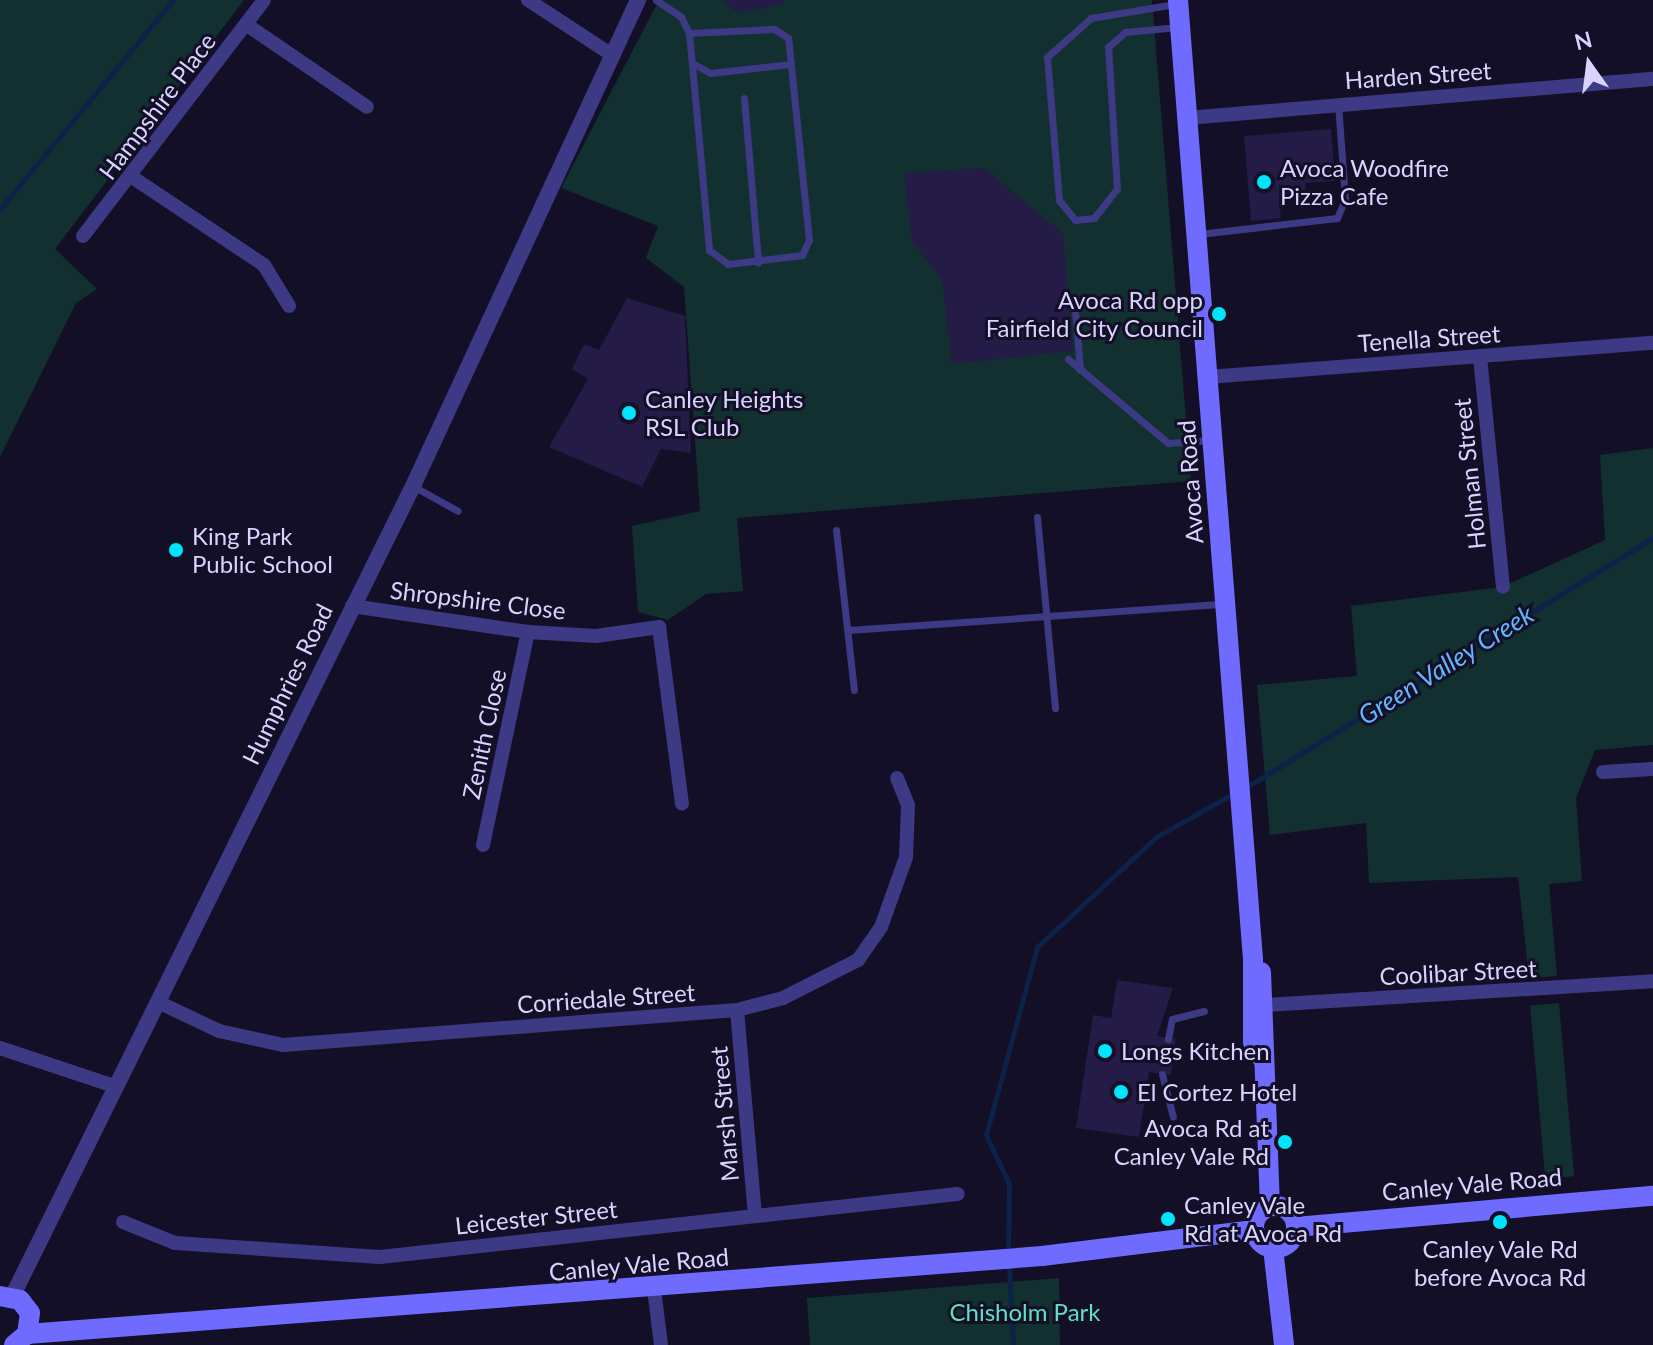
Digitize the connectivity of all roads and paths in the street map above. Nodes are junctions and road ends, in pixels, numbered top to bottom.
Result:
1 (264, 0) edge
2 (528, 0) edge
3 (638, 0) edge
4 (656, 0) edge
5 (1178, 2) edge
6 (247, 25) junction
7 (1180, 27) junction
8 (689, 33) junction
9 (612, 55) junction
10 (694, 64) junction
11 (791, 64) junction
12 (1653, 79) edge
13 (744, 98) dead end
14 (1338, 103) junction
15 (367, 107) dead end
16 (1187, 118) junction
17 (132, 177) junction
18 (1197, 234) junction
19 (83, 236) dead end
20 (758, 262) junction
21 (1074, 298) dead end
22 (289, 306) dead end
23 (1653, 343) edge
24 (1480, 357) junction
25 (1068, 359) dead end
26 (1080, 370) junction
27 (1208, 377) junction
28 (1213, 440) junction
29 (413, 486) junction
30 (458, 511) dead end
31 (1037, 517) dead end
32 (836, 530) dead end
33 (1503, 587) dead end
34 (1225, 603) junction
35 (352, 606) junction
36 (1047, 615) junction
37 (848, 630) junction
38 (528, 632) junction
39 (854, 690) dead end
40 (1055, 708) dead end
41 (1653, 769) edge
42 (1603, 772) dead end
43 (897, 778) dead end
44 (682, 804) dead end
45 (483, 845) dead end
46 (1253, 959) junction
47 (1653, 981) edge
48 (158, 1002) junction
49 (1265, 1005) junction
50 (737, 1010) junction
51 (1204, 1011) dead end
52 (1168, 1039) dead end
53 (0, 1048) edge
54 (1261, 1057) junction
55 (1162, 1074) dead end
56 (117, 1087) junction
57 (1173, 1117) dead end
58 (958, 1194) dead end
59 (1653, 1196) edge
60 (1270, 1206) junction
61 (755, 1215) junction
62 (123, 1222) dead end
63 (1296, 1227) junction
64 (1254, 1230) junction
65 (1273, 1248) junction
66 (654, 1289) junction
67 (6, 1296) edge
68 (20, 1340) edge
69 (661, 1345) edge
70 (1284, 1345) edge

1 - 6 street, Hampshire Place
2 - 9 street
3 - 9 street, Humphries Road
4 - 8 lane
5 - 7 main road, Avoca Road
5 - 7 lane
6 - 15 street
6 - 17 street, Hampshire Place
7 - 16 main road, Avoca Road
8 - 10 lane
8 - 11 lane
9 - 29 street, Humphries Road
10 - 11 lane
10 - 20 lane
11 - 20 lane
12 - 14 street, Harden Street
13 - 20 lane
14 - 16 street, Harden Street
14 - 18 lane
16 - 18 main road, Avoca Road
17 - 19 street, Hampshire Place
17 - 22 street
18 - 27 main road, Avoca Road
21 - 26 lane
23 - 24 street, Tenella Street
24 - 27 street, Tenella Street
24 - 33 street, Holman Street
25 - 26 lane
26 - 28 lane
27 - 28 main road, Avoca Road
28 - 34 main road, Avoca Road
29 - 30 lane
29 - 35 street, Humphries Road
31 - 36 lane
32 - 37 lane
34 - 36 lane
34 - 46 main road, Avoca Road
35 - 38 street, Shropshire Close
35 - 48 street, Humphries Road
36 - 37 lane
36 - 40 lane
37 - 39 lane
38 - 44 street, Shropshire Close
38 - 45 street, Zenith Close
41 - 42 street
43 - 50 street, Corriedale Street
46 - 49 main road, Avoca Road
46 - 54 main road, Avoca Road
47 - 49 street, Coolibar Street
48 - 50 street, Corriedale Street
48 - 56 street, Humphries Road
49 - 54 main road, Avoca Road
50 - 61 street, Marsh Street
51 - 52 lane
53 - 56 street
54 - 60 main road, Avoca Road
55 - 57 lane
56 - 67 street, Humphries Road
58 - 61 street, Leicester Street
59 - 63 main road, Canley Vale Road
60 - 63 main road
60 - 64 main road
61 - 62 street, Leicester Street
63 - 65 main road
64 - 65 main road
64 - 66 main road, Canley Vale Road
65 - 70 main road
66 - 68 main road, Canley Vale Road
66 - 69 street
67 - 68 main road

